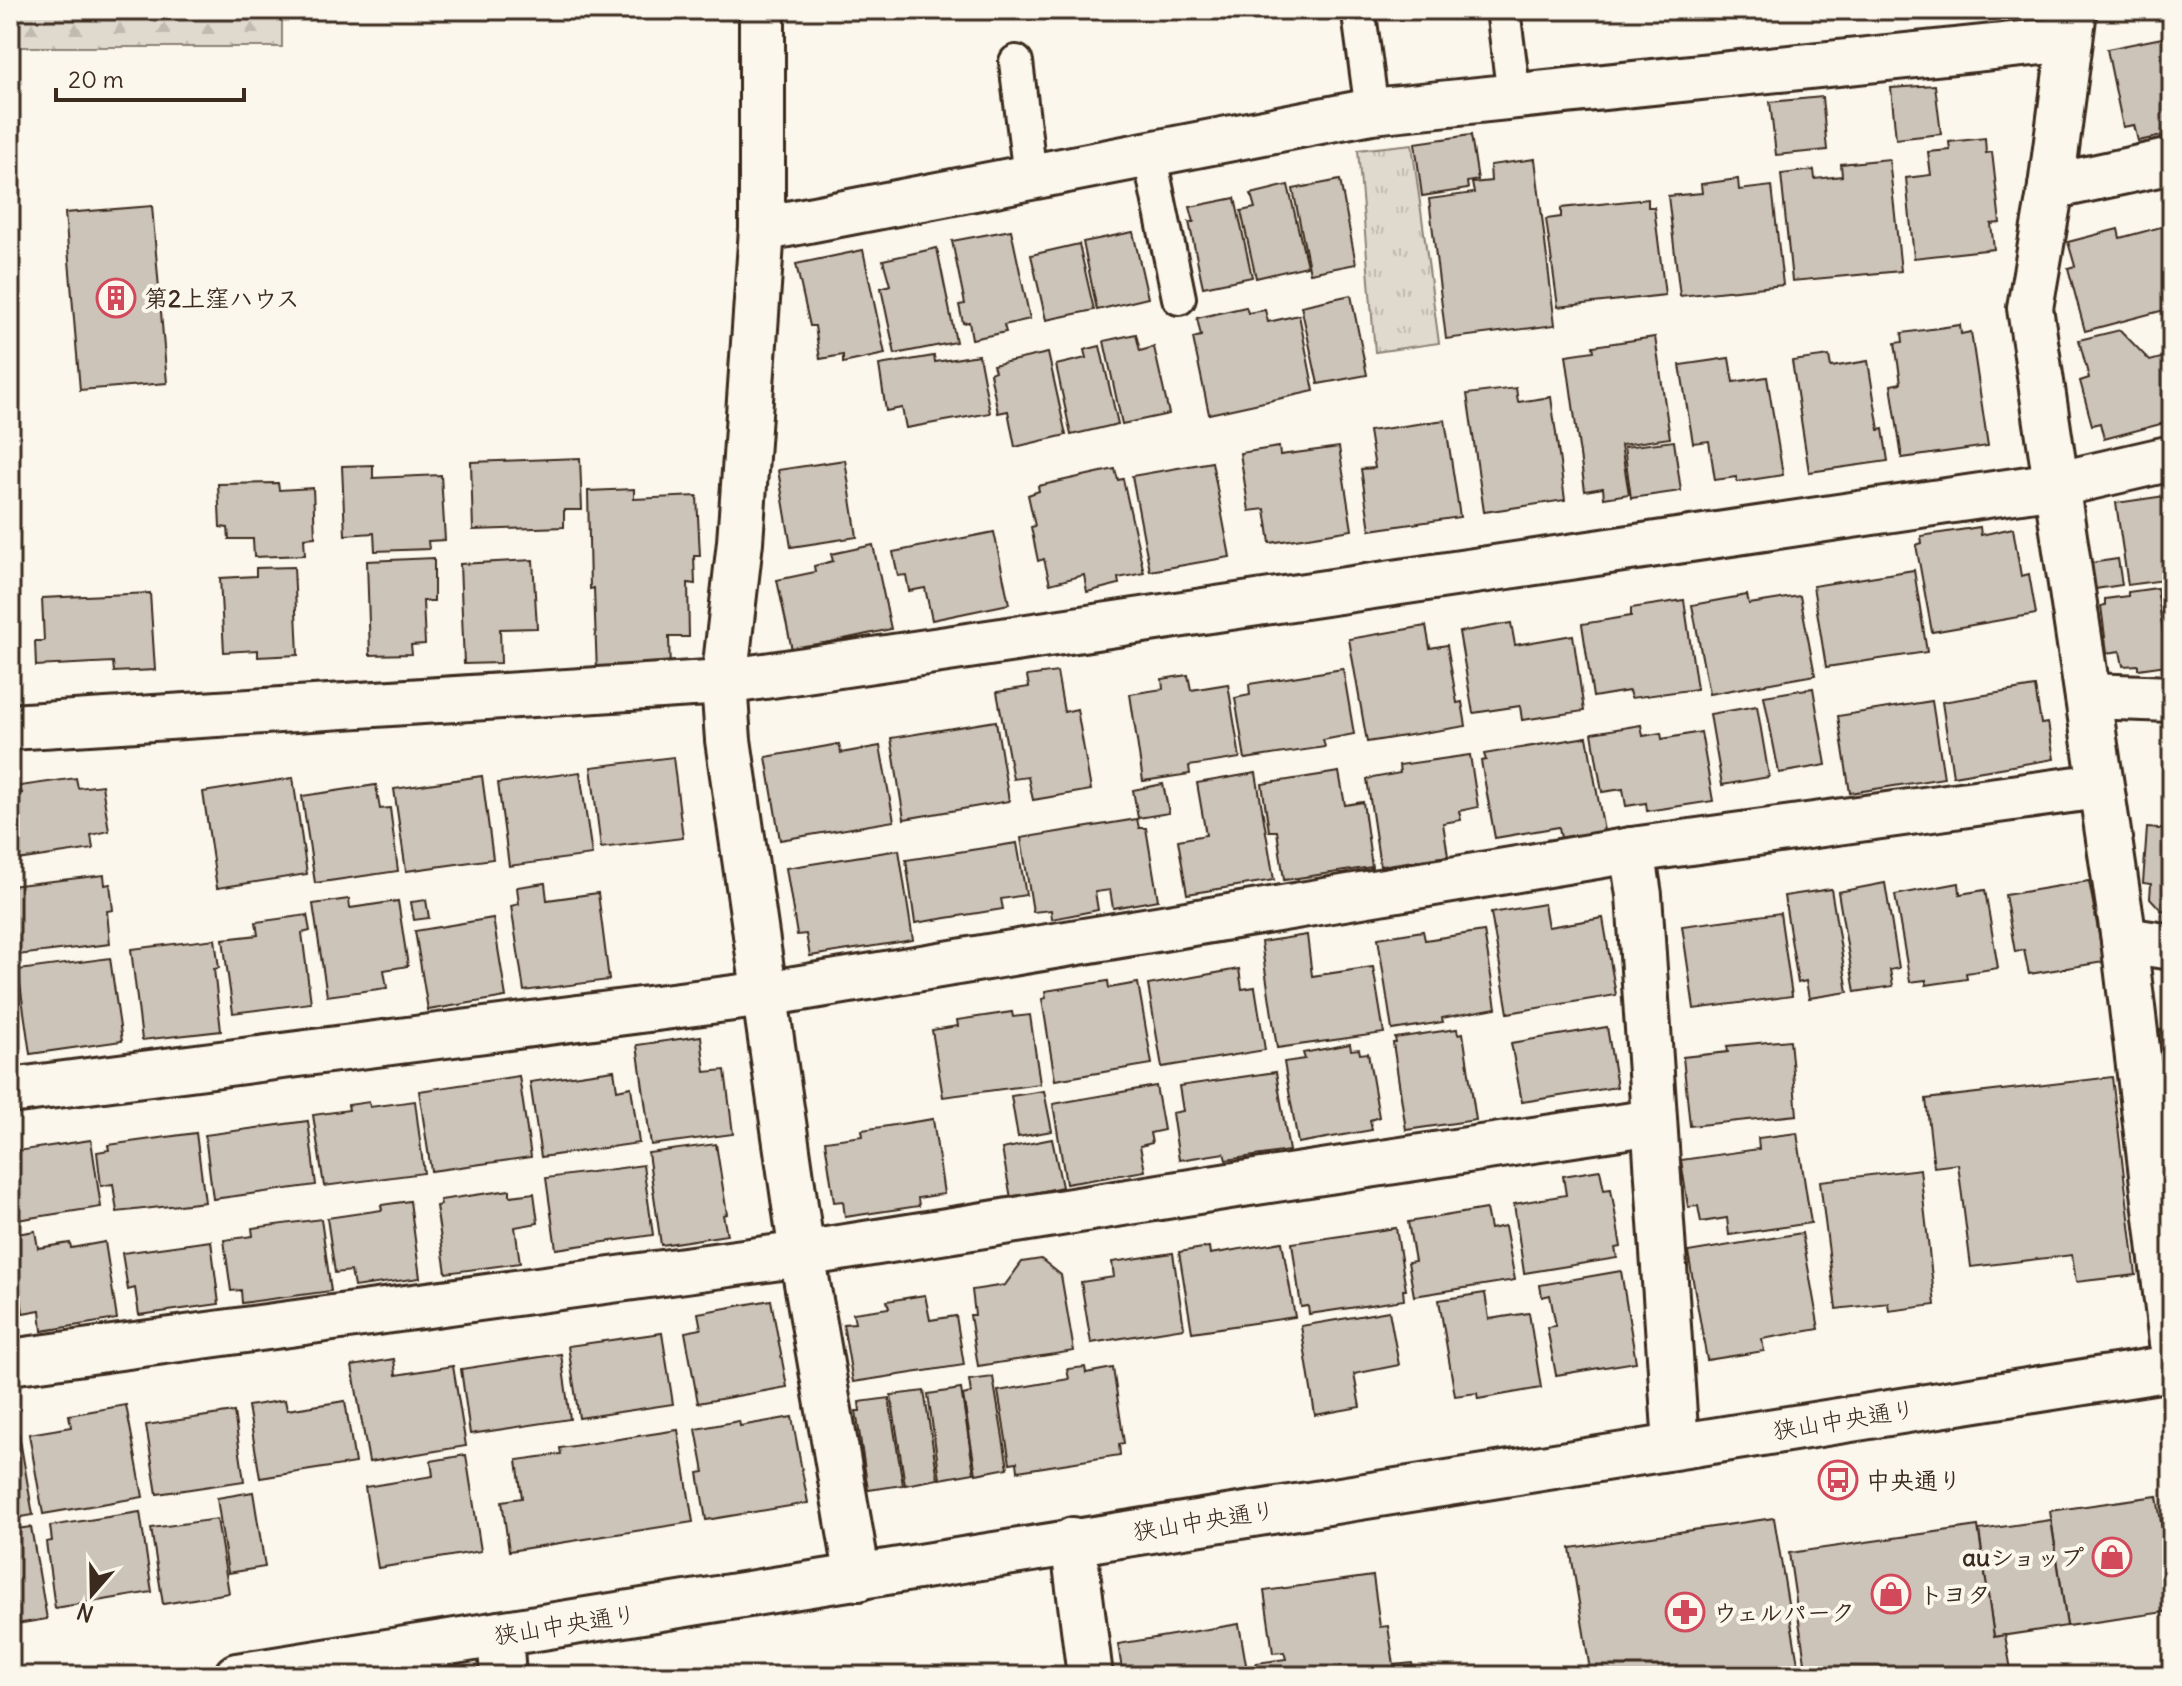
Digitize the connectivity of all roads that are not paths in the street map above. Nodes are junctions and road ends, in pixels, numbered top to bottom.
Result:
1 (762, 10) edge
2 (1503, 10) edge
3 (1359, 14) dead end
4 (2072, 24) edge
5 (1016, 62) dead end
6 (1514, 96) junction
7 (1372, 111) junction
8 (1149, 153) junction
9 (2172, 161) edge
10 (1030, 177) junction
11 (2051, 187) junction
12 (762, 229) junction
13 (1179, 298) dead end
14 (2172, 458) edge
15 (2055, 485) junction
16 (724, 682) junction
17 (2088, 696) junction
18 (2172, 699) edge
19 (10, 727) edge
20 (2099, 786) junction
21 (1632, 850) junction
22 (2124, 940) junction
23 (2172, 947) edge
24 (765, 994) junction
25 (10, 1091) edge
26 (1653, 1122) junction
27 (802, 1254) junction
28 (2172, 1343) edge
29 (10, 1362) edge
30 (2172, 1368) edge
31 (1676, 1445) junction
32 (1073, 1540) junction
33 (858, 1578) junction
34 (501, 1655) edge
35 (237, 1676) edge
36 (1090, 1676) edge

1 - 12 street
2 - 6 lane
3 - 7 lane
4 - 6 street
4 - 11 street
5 - 10 lane
6 - 7 street
7 - 8 street
8 - 10 street
8 - 13 lane
9 - 11 street
10 - 12 street
11 - 15 street
12 - 16 street
14 - 15 street
15 - 16 street
15 - 17 street
16 - 19 street
16 - 24 street
17 - 18 street
17 - 20 street
20 - 21 street
20 - 22 street
21 - 24 street
21 - 26 street
22 - 23 street
22 - 28 street
24 - 25 street
24 - 27 street
26 - 27 street
26 - 31 street
27 - 29 street
27 - 33 street
30 - 31 street, 狭山中央通り
31 - 32 street, 狭山中央通り
32 - 33 street, 狭山中央通り
32 - 36 street
33 - 34 street, 狭山中央通り
34 - 35 street, 狭山中央通り

